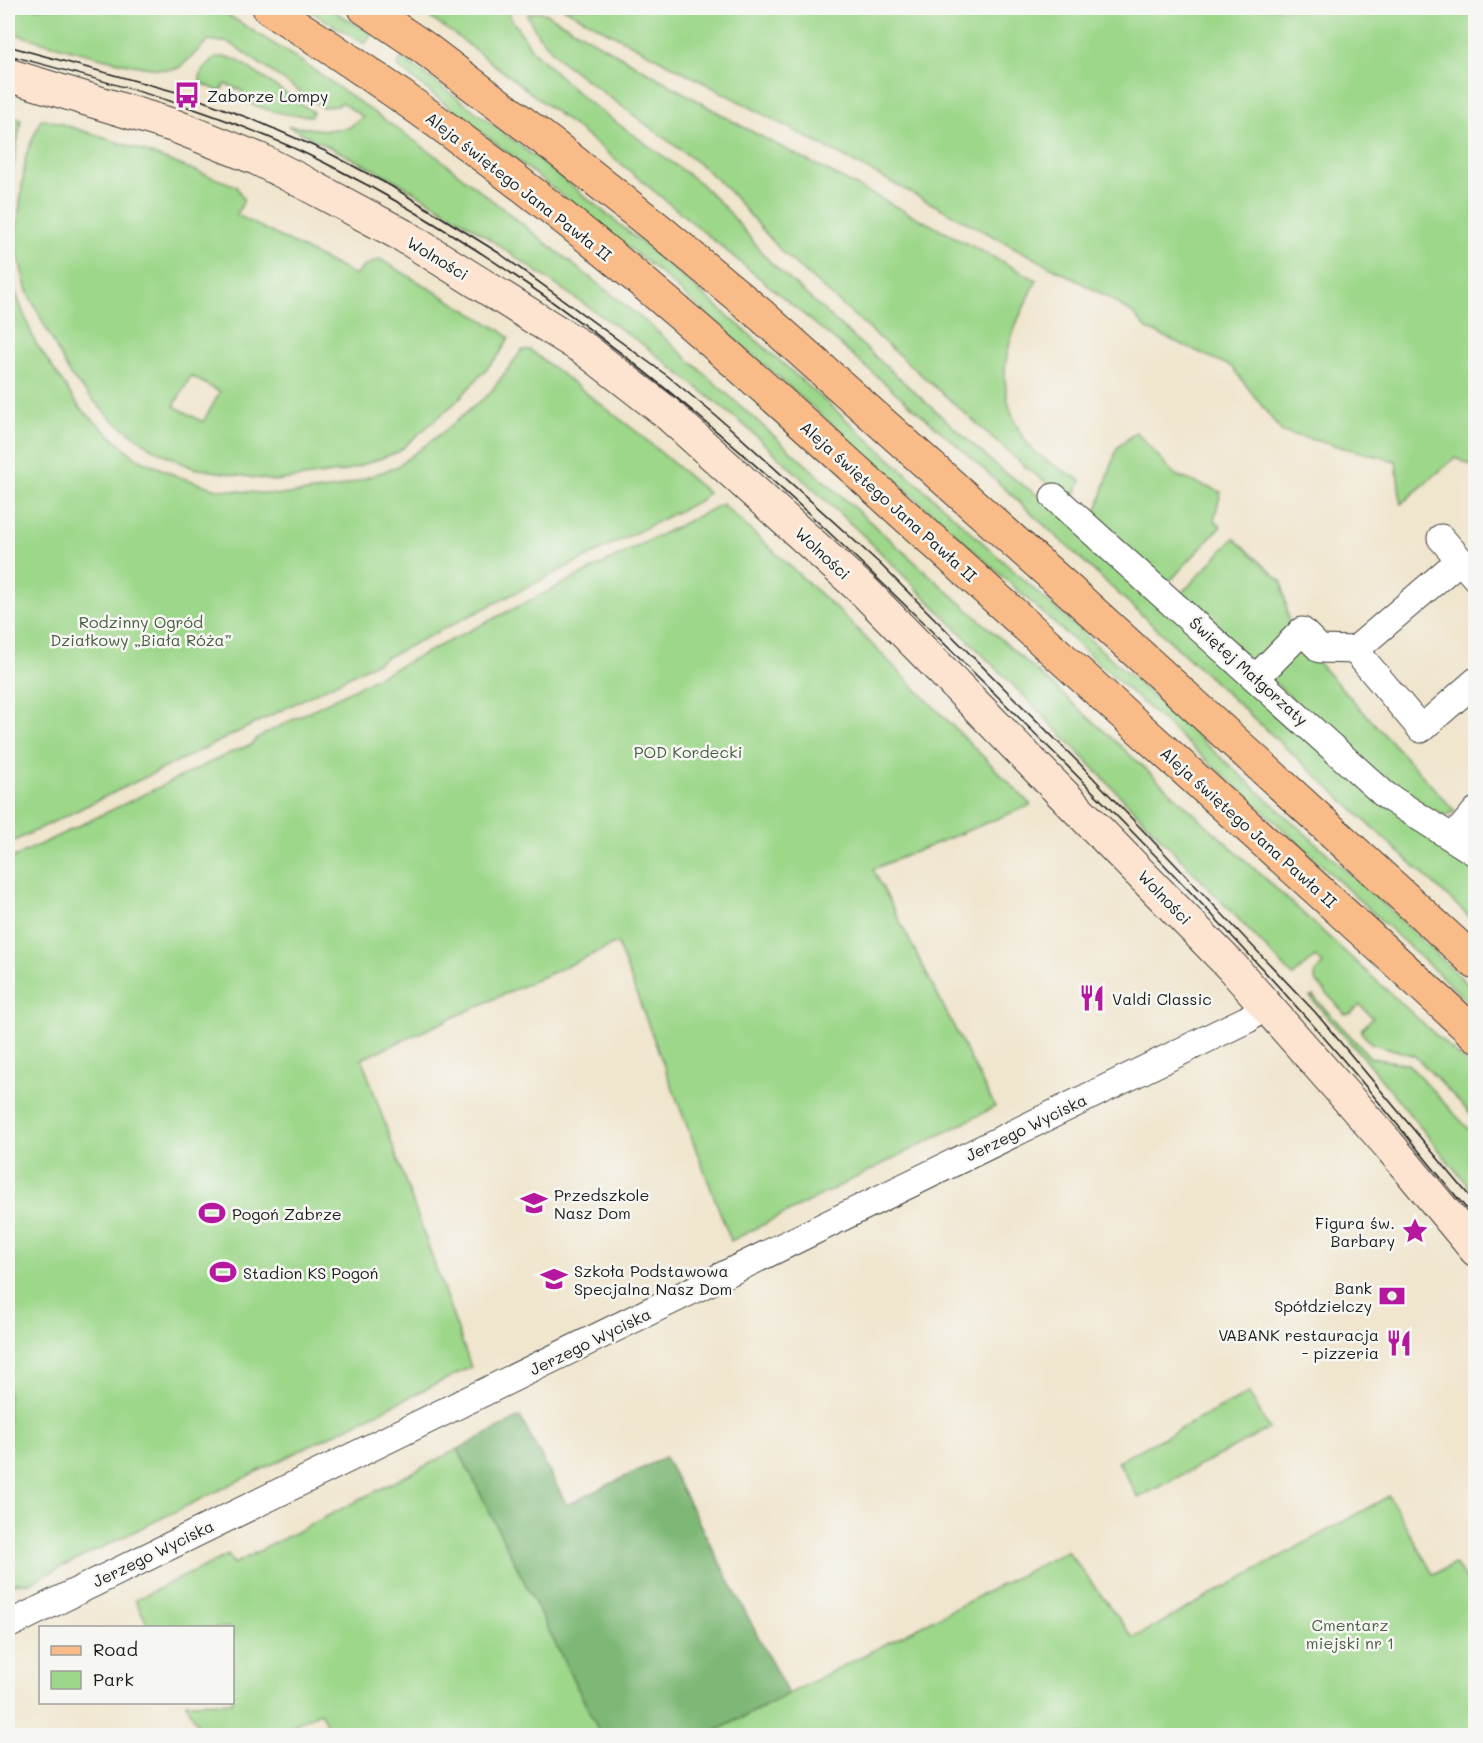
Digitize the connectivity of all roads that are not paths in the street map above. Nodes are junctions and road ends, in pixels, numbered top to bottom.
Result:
1 (268, 8) edge
2 (365, 8) edge
3 (8, 75) edge
4 (1054, 497) dead end
5 (1441, 538) dead end
6 (1468, 569) edge
7 (1355, 650) junction
8 (1256, 678) junction
9 (1476, 681) edge
10 (1476, 811) edge
11 (1450, 836) junction
12 (1476, 853) edge
13 (1391, 884) junction
14 (1476, 951) edge
15 (1476, 963) edge
16 (1266, 1004) junction
17 (1476, 1035) edge
18 (1476, 1250) edge
19 (8, 1625) edge

1 - 17 main road, Aleja świętego Jana Pawła II
2 - 13 main road
3 - 16 street, Wolności
4 - 8 street, Świętej Małgorzaty
5 - 6 street
6 - 7 street
7 - 8 street
7 - 9 street
8 - 11 street, Świętej Małgorzaty
10 - 11 street
11 - 12 street, Świętej Małgorzaty
13 - 14 main road
13 - 15 main road
16 - 18 street, Wolności
16 - 19 street, Jerzego Wyciska

